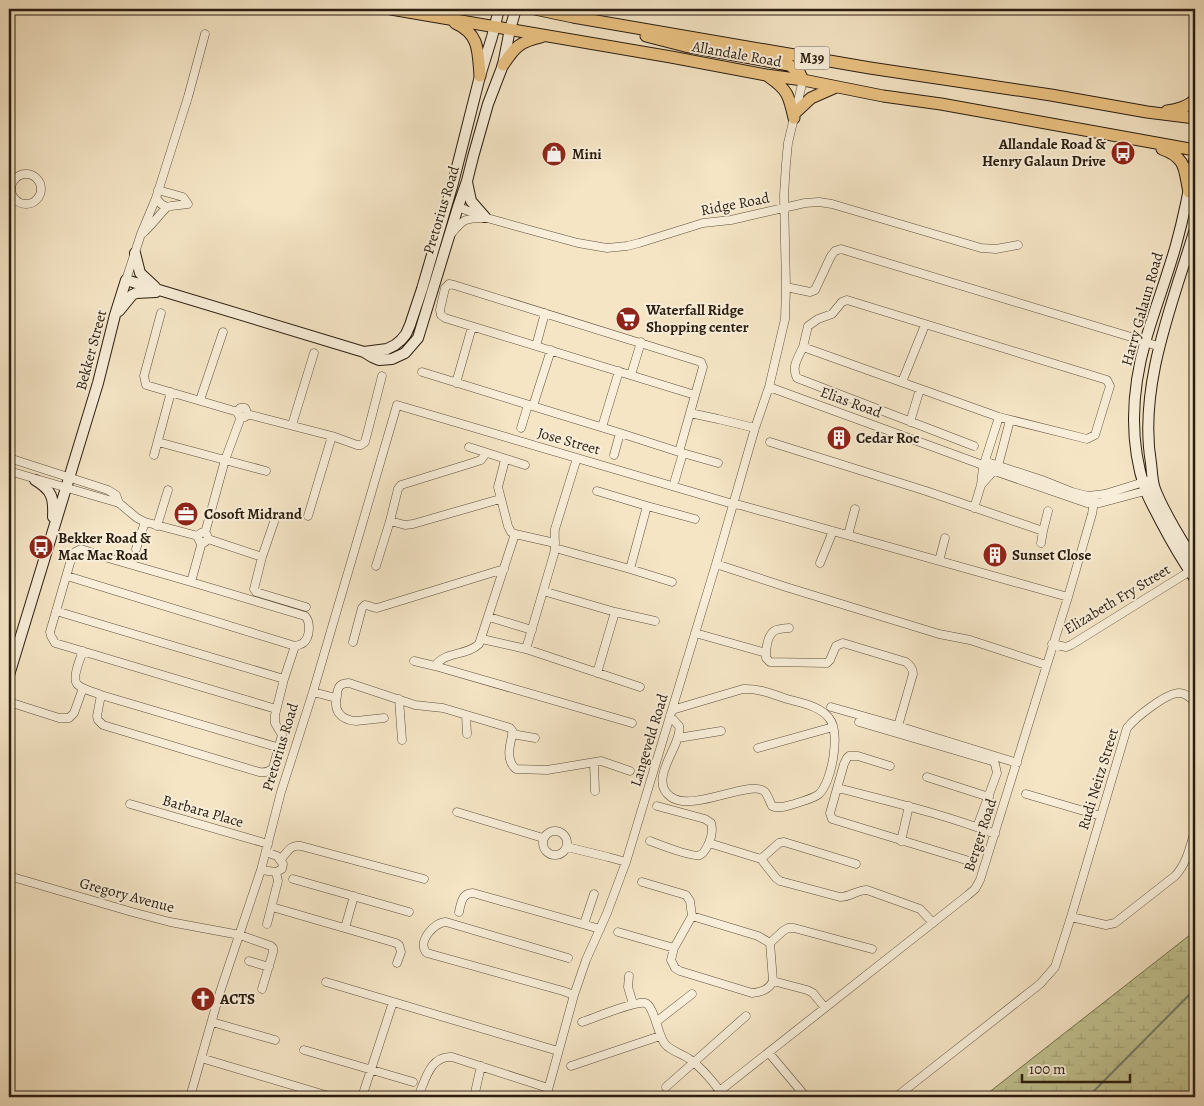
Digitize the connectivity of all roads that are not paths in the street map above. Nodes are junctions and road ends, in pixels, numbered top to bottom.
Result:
1 (391, 9) edge
2 (500, 9) edge
3 (516, 9) edge
4 (535, 9) edge
5 (563, 9) edge
6 (573, 17) junction
7 (444, 19) junction
8 (612, 23) junction
9 (495, 26) junction
10 (510, 29) junction
11 (205, 34) dead end
12 (548, 36) junction
13 (503, 65) junction
14 (766, 75) junction
15 (480, 76) junction
16 (803, 80) junction
17 (836, 87) junction
18 (1195, 100) edge
19 (1148, 112) junction
20 (794, 116) junction
21 (1195, 118) edge
22 (1143, 141) junction
23 (1195, 150) edge
24 (1195, 156) edge
25 (467, 181) junction
26 (158, 190) junction
27 (10, 191) edge
28 (1189, 192) junction
29 (156, 198) junction
30 (13, 202) edge
31 (167, 207) junction
32 (458, 207) junction
33 (784, 208) junction
34 (486, 217) junction
35 (1195, 229) edge
36 (140, 234) junction
37 (450, 235) junction
38 (437, 239) junction
39 (1018, 246) dead end
40 (135, 253) junction
41 (126, 280) junction
42 (786, 288) junction
43 (162, 290) junction
44 (161, 313) dead end
45 (545, 313) junction
46 (115, 315) junction
47 (925, 325) junction
48 (472, 327) junction
49 (223, 332) dead end
50 (1145, 341) junction
51 (640, 342) junction
52 (536, 346) junction
53 (803, 347) junction
54 (1160, 347) junction
55 (551, 350) junction
56 (364, 352) junction
57 (314, 353) dead end
58 (619, 371) junction
59 (422, 372) dead end
60 (631, 375) junction
61 (382, 376) dead end
62 (902, 382) junction
63 (456, 383) junction
64 (769, 386) junction
65 (920, 389) junction
66 (171, 392) junction
67 (695, 395) junction
68 (200, 400) junction
69 (398, 405) joint
70 (530, 406) junction
71 (242, 414) junction
72 (690, 414) junction
73 (999, 417) junction
74 (1010, 420) junction
75 (910, 422) junction
76 (292, 425) junction
77 (521, 428) dead end
78 (602, 428) junction
79 (755, 428) junction
80 (620, 433) junction
81 (332, 436) junction
82 (158, 442) junction
83 (770, 442) dead end
84 (974, 446) dead end
85 (469, 448) dead end
86 (486, 453) junction
87 (681, 453) junction
88 (154, 455) dead end
89 (614, 455) dead end
90 (9, 458) edge
91 (578, 458) junction
92 (226, 460) junction
93 (505, 460) junction
94 (718, 463) dead end
95 (983, 464) junction
96 (525, 465) dead end
97 (996, 468) junction
98 (9, 471) edge
99 (266, 471) dead end
100 (69, 477) junction
101 (35, 480) junction
102 (675, 480) dead end
103 (981, 485) junction
104 (1149, 485) junction
105 (66, 488) junction
106 (168, 490) dead end
107 (596, 491) dead end
108 (500, 499) junction
109 (1094, 500) junction
110 (119, 503) junction
111 (733, 504) junction
112 (647, 506) junction
113 (974, 508) junction
114 (855, 509) dead end
115 (1048, 511) dead end
116 (308, 516) dead end
117 (695, 519) dead end
118 (390, 521) junction
119 (145, 522) junction
120 (274, 522) dead end
121 (157, 526) junction
122 (53, 528) junction
123 (833, 531) junction
124 (1043, 531) junction
125 (515, 534) junction
126 (848, 535) junction
127 (203, 537) junction
128 (945, 538) dead end
129 (1041, 543) dead end
130 (555, 546) junction
131 (136, 549) dead end
132 (262, 558) junction
133 (939, 560) junction
134 (820, 563) dead end
135 (716, 564) junction
136 (376, 566) dead end
137 (630, 568) junction
138 (504, 569) junction
139 (1194, 570) edge
140 (67, 576) junction
141 (191, 582) junction
142 (672, 582) dead end
143 (543, 591) junction
144 (1068, 597) junction
145 (306, 607) dead end
146 (56, 611) junction
147 (615, 612) junction
148 (489, 617) junction
149 (655, 621) dead end
150 (789, 628) dead end
151 (532, 630) junction
152 (695, 633) junction
153 (482, 639) junction
154 (353, 642) dead end
155 (1052, 644) junction
156 (295, 646) junction
157 (526, 649) junction
158 (83, 651) junction
159 (766, 653) junction
160 (414, 661) dead end
161 (1046, 665) junction
162 (435, 666) junction
163 (597, 673) junction
164 (9, 675) edge
165 (284, 679) junction
166 (640, 686) dead end
167 (83, 688) junction
168 (313, 692) junction
169 (101, 695) junction
170 (336, 698) junction
171 (399, 699) junction
172 (9, 702) edge
173 (1195, 702) edge
174 (831, 707) dead end
175 (276, 708) junction
176 (671, 713) junction
177 (466, 715) junction
178 (384, 718) dead end
179 (859, 722) dead end
180 (632, 723) dead end
181 (833, 726) junction
182 (898, 726) junction
183 (721, 731) dead end
184 (467, 734) dead end
185 (512, 734) junction
186 (535, 738) dead end
187 (678, 738) junction
188 (402, 740) dead end
189 (280, 748) junction
190 (758, 748) dead end
191 (594, 763) junction
192 (1017, 763) junction
193 (890, 766) dead end
194 (630, 771) dead end
195 (927, 777) dead end
196 (838, 788) junction
197 (595, 791) dead end
198 (1026, 794) dead end
199 (989, 797) junction
200 (130, 804) dead end
201 (658, 806) dead end
202 (909, 806) junction
203 (458, 812) dead end
204 (1101, 816) junction
205 (977, 827) junction
206 (1195, 830) edge
207 (995, 834) junction
208 (544, 838) junction
209 (650, 841) dead end
210 (901, 841) junction
211 (709, 844) junction
212 (567, 846) junction
213 (267, 848) junction
214 (281, 859) junction
215 (761, 859) junction
216 (966, 860) dead end
217 (626, 862) junction
218 (856, 864) dead end
219 (261, 870) junction
220 (276, 872) junction
221 (9, 876) edge
222 (293, 878) dead end
223 (424, 879) dead end
224 (642, 882) dead end
225 (594, 894) dead end
226 (354, 896) junction
227 (272, 907) junction
228 (409, 912) dead end
229 (459, 912) dead end
230 (692, 916) junction
231 (1071, 917) junction
232 (933, 923) junction
233 (268, 924) dead end
234 (584, 924) junction
235 (345, 928) junction
236 (600, 928) junction
237 (618, 932) dead end
238 (240, 935) junction
239 (770, 943) junction
240 (674, 948) junction
241 (872, 949) dead end
242 (568, 958) dead end
243 (249, 961) dead end
244 (397, 963) dead end
245 (268, 968) junction
246 (629, 976) dead end
247 (773, 981) junction
248 (326, 982) dead end
249 (262, 989) dead end
250 (692, 994) dead end
251 (574, 995) junction
252 (393, 1002) junction
253 (633, 1004) junction
254 (826, 1008) junction
255 (746, 1016) dead end
256 (212, 1022) junction
257 (582, 1022) dead end
258 (656, 1022) junction
259 (660, 1036) junction
260 (275, 1040) dead end
261 (304, 1050) dead end
262 (558, 1051) junction
263 (769, 1053) junction
264 (201, 1058) junction
265 (693, 1062) junction
266 (480, 1066) junction
267 (571, 1066) dead end
268 (371, 1070) junction
269 (413, 1082) dead end
270 (666, 1086) dead end
271 (548, 1088) junction
272 (720, 1091) junction
273 (190, 1097) edge
274 (332, 1097) edge
275 (362, 1097) edge
276 (418, 1097) edge
277 (474, 1097) edge
278 (546, 1097) edge
279 (712, 1097) edge
280 (806, 1097) edge
281 (896, 1097) edge

1 - 7 main road, Allandale Road / M39
2 - 9 street, Pretorius Road
3 - 10 street, Pretorius Road
4 - 6 main road, Allandale Road / M39
5 - 6 main road
6 - 8 main road, Allandale Road / M39
7 - 9 main road, Allandale Road / M39
7 - 15 main road
8 - 16 main road
8 - 19 main road, Allandale Road / M39
9 - 10 main road, Allandale Road / M39
9 - 15 street, Pretorius Road
10 - 12 main road, Allandale Road / M39
10 - 13 street, Pretorius Road
11 - 26 street, Bekker Street
12 - 13 main road
12 - 14 main road, Allandale Road / M39
13 - 25 street, Pretorius Road
14 - 16 main road, Allandale Road / M39
14 - 20 main road
15 - 38 street, Pretorius Road
16 - 17 main road, Allandale Road / M39
16 - 20 street, Langeveld Road
17 - 20 main road
17 - 22 main road, Allandale Road / M39
18 - 19 main road
19 - 21 main road, Allandale Road / M39
20 - 33 street, Langeveld Road
22 - 23 main road, Allandale Road / M39
22 - 28 main road
24 - 28 street, Harry Galaun Road
25 - 32 street, Pretorius Road
25 - 34 street
26 - 29 street, Bekker Street
26 - 31 street
27 - 30 street
27 - 30 street
28 - 50 street, Harry Galaun Road
29 - 31 street
29 - 36 street, Bekker Street
31 - 36 street
32 - 34 street, Ridge Road
32 - 37 street, Pretorius Road
32 - 38 street
33 - 34 street, Ridge Road
33 - 39 street, Ridge Road
33 - 42 street, Langeveld Road
34 - 37 street
35 - 54 street, Harry Galaun Road
36 - 40 street, Bekker Street
37 - 56 street, Pretorius Road
38 - 56 street, Pretorius Road
40 - 41 street, Bekker Street
40 - 43 street
41 - 43 street, Pretorius Road
41 - 46 street, Bekker Street
42 - 50 street
42 - 64 street, Langeveld Road
43 - 46 street
43 - 56 street, Pretorius Road
44 - 66 street
45 - 48 street
45 - 51 street
45 - 52 street
46 - 100 street, Bekker Street
47 - 53 street
47 - 62 street
47 - 74 street
48 - 52 street
48 - 63 street
49 - 68 street
50 - 54 street
50 - 104 street, Harry Galaun Road
51 - 60 street
51 - 67 street
52 - 55 street
53 - 62 street
53 - 75 street
54 - 104 street, Harry Galaun Road
55 - 58 street
55 - 70 street
57 - 76 street
58 - 60 street
58 - 78 street
59 - 63 street
60 - 67 street
61 - 81 street
62 - 65 street
63 - 70 street
64 - 79 street, Langeveld Road
64 - 95 street, Elias Road
65 - 73 street
65 - 75 street
66 - 68 street
66 - 82 street
67 - 72 street
68 - 71 street
69 - 91 street, Jose Street
69 - 168 street, Pretorius Road
70 - 77 street
70 - 78 street
71 - 76 street
71 - 92 street
72 - 79 street
72 - 87 street
73 - 74 street
73 - 95 street
74 - 97 street
75 - 84 street
76 - 81 street
78 - 80 street
79 - 111 street, Langeveld Road
80 - 87 street
80 - 89 street
81 - 116 street
82 - 88 street
82 - 92 street
83 - 113 street
85 - 86 street
86 - 93 street
86 - 118 street
87 - 94 street
87 - 102 street
90 - 100 street
91 - 111 street, Jose Street
91 - 130 street
92 - 99 street
92 - 127 street
93 - 96 street
93 - 108 street
95 - 97 street, Elias Road
95 - 103 street
97 - 103 street
97 - 109 street, Elias Road
98 - 101 street
100 - 105 street, Bekker Street
100 - 110 street
101 - 105 street
101 - 122 street
103 - 113 street
104 - 109 street
104 - 139 street, Harry Galaun Road
105 - 110 street
105 - 122 street, Bekker Street
106 - 121 street
107 - 112 street
108 - 118 street
108 - 125 street
109 - 144 street, Berger Road
110 - 119 street
111 - 123 street, Jose Street
111 - 135 street, Langeveld Road
112 - 117 street
112 - 137 street
113 - 124 street
114 - 126 street
115 - 124 street
118 - 136 street
119 - 121 street
119 - 131 street
120 - 132 street
121 - 127 street
122 - 164 street, Bekker Street
123 - 126 street, Jose Street
123 - 134 street
124 - 129 street
125 - 130 street
125 - 138 street
126 - 133 street, Jose Street
127 - 132 street
127 - 141 street
128 - 133 street
130 - 137 street
130 - 143 street
132 - 145 street
133 - 144 street, Jose Street
135 - 152 street, Langeveld Road
135 - 161 street
137 - 142 street
138 - 148 street
138 - 154 street
139 - 155 street, Elizabeth Fry Street
140 - 141 street
140 - 146 street
140 - 156 street
141 - 156 street
143 - 147 street
143 - 151 street
144 - 155 street, Berger Road
146 - 158 street
146 - 165 street
147 - 149 street
147 - 163 street
148 - 151 street
148 - 153 street
150 - 159 street
151 - 157 street
152 - 159 street
152 - 176 street, Langeveld Road
153 - 157 street
153 - 162 street
155 - 161 street, Berger Road
156 - 165 street
157 - 163 street
158 - 167 street
158 - 175 street
159 - 182 street
160 - 162 street
161 - 192 street, Berger Road
162 - 180 street
163 - 166 street
165 - 175 street
167 - 169 street
167 - 172 street
168 - 170 street
168 - 213 street, Pretorius Road
169 - 189 street
169 - 189 street
170 - 171 street
170 - 178 street
171 - 177 street
171 - 188 street
173 - 204 street, Rudi Neitz Street
174 - 182 street
175 - 189 street
176 - 181 street
176 - 187 street
176 - 217 street, Langeveld Road
177 - 184 street
177 - 185 street
179 - 199 street
181 - 187 street
181 - 190 street
182 - 192 street
183 - 187 street
185 - 186 street
185 - 191 street
191 - 194 street
191 - 197 street
192 - 207 street, Berger Road
193 - 196 street
195 - 199 street
196 - 202 street
196 - 210 street
198 - 204 street
199 - 205 street
200 - 213 street, Barbara Place
201 - 211 street
202 - 205 street
202 - 210 street
203 - 208 street
204 - 231 street, Rudi Neitz Street
205 - 207 street
206 - 231 street
207 - 232 street, Berger Road
208 - 212 street
208 - 212 street
209 - 211 street
210 - 216 street
211 - 215 street
212 - 217 street
213 - 214 street, Barbara Place
213 - 219 street, Pretorius Road
214 - 220 street
214 - 223 street
215 - 218 street
215 - 232 street
217 - 236 street, Langeveld Road
219 - 220 street
219 - 238 street, Pretorius Road
220 - 227 street
221 - 238 street, Gregory Avenue
222 - 226 street
224 - 230 street
225 - 234 street
226 - 228 street
226 - 235 street
227 - 233 street
227 - 235 street
229 - 234 street
230 - 239 street
230 - 240 street
231 - 281 street, Rudi Neitz Street
232 - 254 street, Berger Road
234 - 236 street
235 - 244 street
236 - 251 street, Langeveld Road
237 - 240 street
238 - 245 street, Gregory Avenue
238 - 256 street, Pretorius Road
239 - 241 street
239 - 247 street
240 - 247 street
242 - 251 street
243 - 245 street
245 - 249 street
246 - 253 street
247 - 254 street
248 - 252 street
250 - 258 street
251 - 262 street, Langeveld Road
252 - 262 street
252 - 268 street
253 - 257 street
253 - 258 street
254 - 263 street, Berger Road
255 - 265 street
256 - 260 street
256 - 264 street, Pretorius Road
258 - 259 street
259 - 265 street
259 - 267 street
261 - 268 street
262 - 271 street, Langeveld Road
263 - 272 street, Berger Road
263 - 280 street
264 - 273 street, Pretorius Road
264 - 274 street
265 - 270 street
265 - 272 street
266 - 271 street
266 - 276 street
266 - 277 street
268 - 269 street
268 - 275 street
271 - 278 street, Langeveld Road
272 - 279 street, Berger Road

